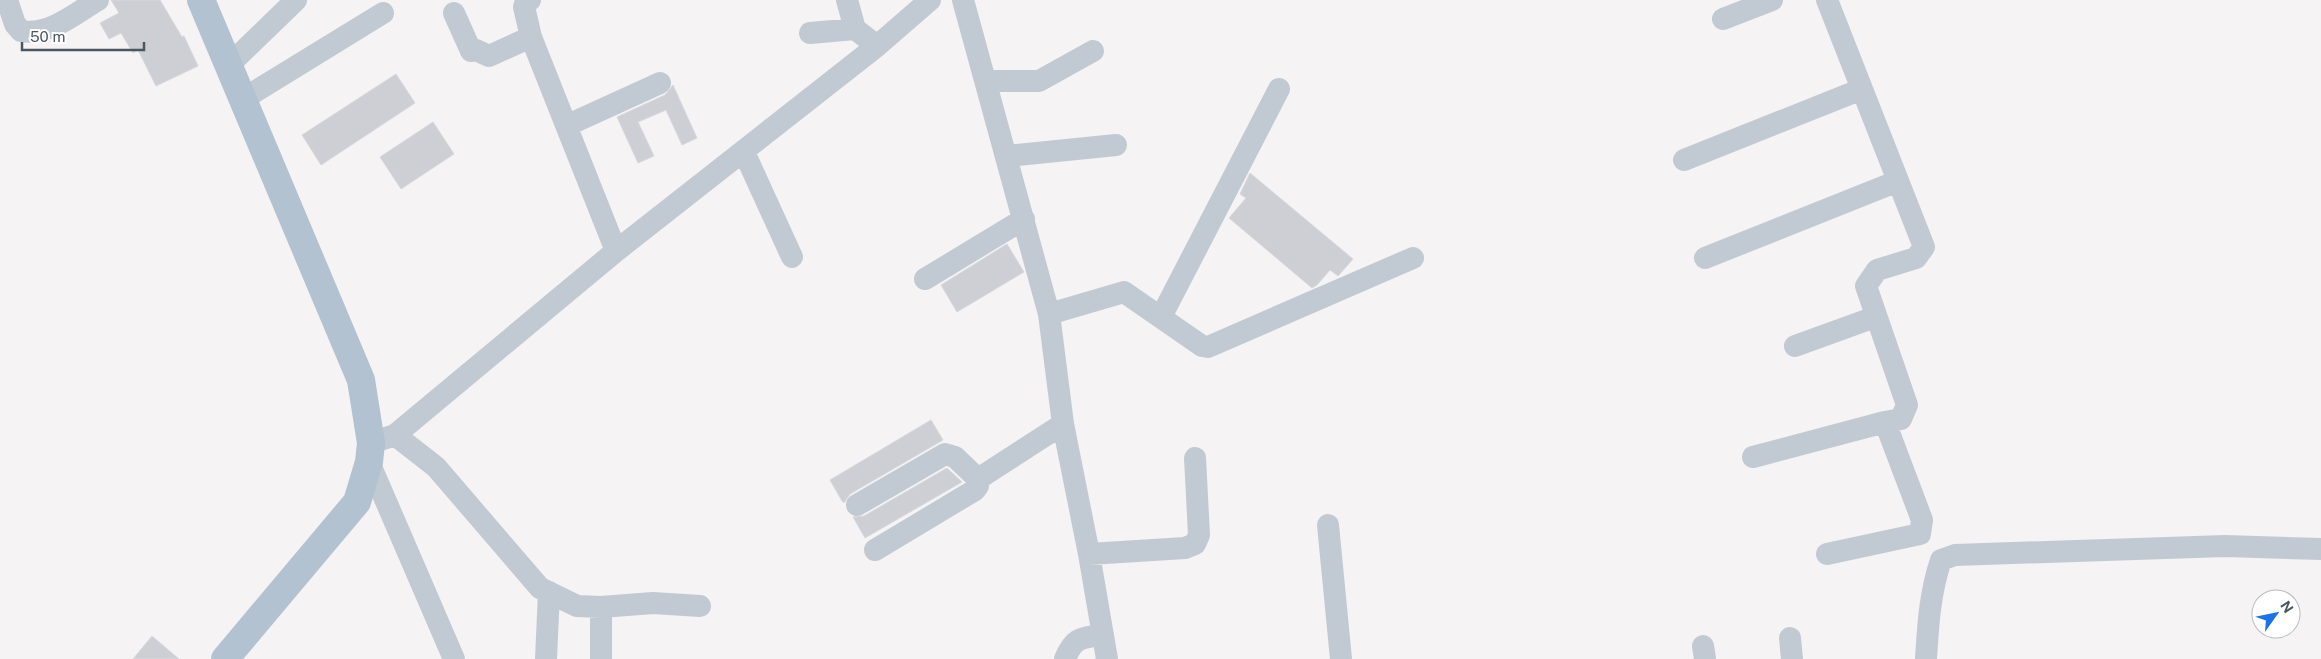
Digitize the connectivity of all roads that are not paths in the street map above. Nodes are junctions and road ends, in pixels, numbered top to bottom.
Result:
1 (7, 0) edge
2 (98, 0) edge
3 (201, 0) edge
4 (296, 0) edge
5 (530, 0) edge
6 (847, 0) edge
7 (930, 0) edge
8 (963, 0) edge
9 (1772, 0) edge
10 (1827, 0) edge
11 (383, 13) dead end
12 (454, 13) dead end
13 (1723, 19) dead end
14 (855, 29) junction
15 (810, 33) dead end
16 (531, 37) junction
17 (877, 46) junction
18 (1093, 50) dead end
19 (230, 64) junction
20 (986, 81) junction
21 (660, 83) dead end
22 (1279, 89) dead end
23 (1862, 89) junction
24 (243, 99) junction
25 (568, 124) junction
26 (1116, 145) dead end
27 (744, 152) junction
28 (1007, 156) junction
29 (1684, 160) dead end
30 (1898, 181) junction
31 (1024, 219) junction
32 (616, 251) junction
33 (792, 257) dead end
34 (1413, 258) dead end
35 (1705, 258) dead end
36 (925, 279) dead end
37 (1049, 314) junction
38 (1161, 317) junction
39 (1875, 317) junction
40 (1795, 346) dead end
41 (1885, 422) junction
42 (1063, 424) junction
43 (379, 447) junction
44 (1753, 457) dead end
45 (1195, 458) dead end
46 (978, 479) junction
47 (857, 505) dead end
48 (1328, 525) dead end
49 (875, 550) dead end
50 (2321, 550) edge
51 (1090, 554) junction
52 (1827, 554) dead end
53 (549, 592) junction
54 (700, 606) dead end
55 (601, 607) junction
56 (1103, 635) junction
57 (224, 659) edge
58 (454, 659) edge
59 (546, 659) edge
60 (601, 659) edge
61 (1065, 659) edge
62 (1107, 659) edge
63 (1341, 659) edge
64 (1926, 659) edge

1 - 2 street
3 - 19 main road
4 - 19 street
5 - 16 street
6 - 14 street
7 - 17 street
8 - 20 street
9 - 13 street
10 - 23 street
11 - 24 street
12 - 16 street
14 - 15 street
14 - 17 street
16 - 25 street
17 - 27 street
18 - 20 street
19 - 24 main road
20 - 28 street
21 - 25 street
22 - 38 street
23 - 29 street
23 - 30 street
24 - 43 main road
25 - 32 street
26 - 28 street
27 - 32 street
27 - 33 street
28 - 31 street
30 - 35 street
30 - 39 street
31 - 36 street
31 - 37 street
32 - 43 street
34 - 38 street
37 - 38 street
37 - 42 street
39 - 40 street
39 - 41 street
41 - 44 street
41 - 52 street
42 - 46 street
42 - 51 street
43 - 53 street
43 - 57 main road
43 - 58 street
45 - 51 street
46 - 47 street
46 - 49 street
48 - 63 street
50 - 64 street
51 - 56 street
53 - 55 street
53 - 59 street
54 - 55 street
55 - 60 street
56 - 61 street
56 - 62 street

